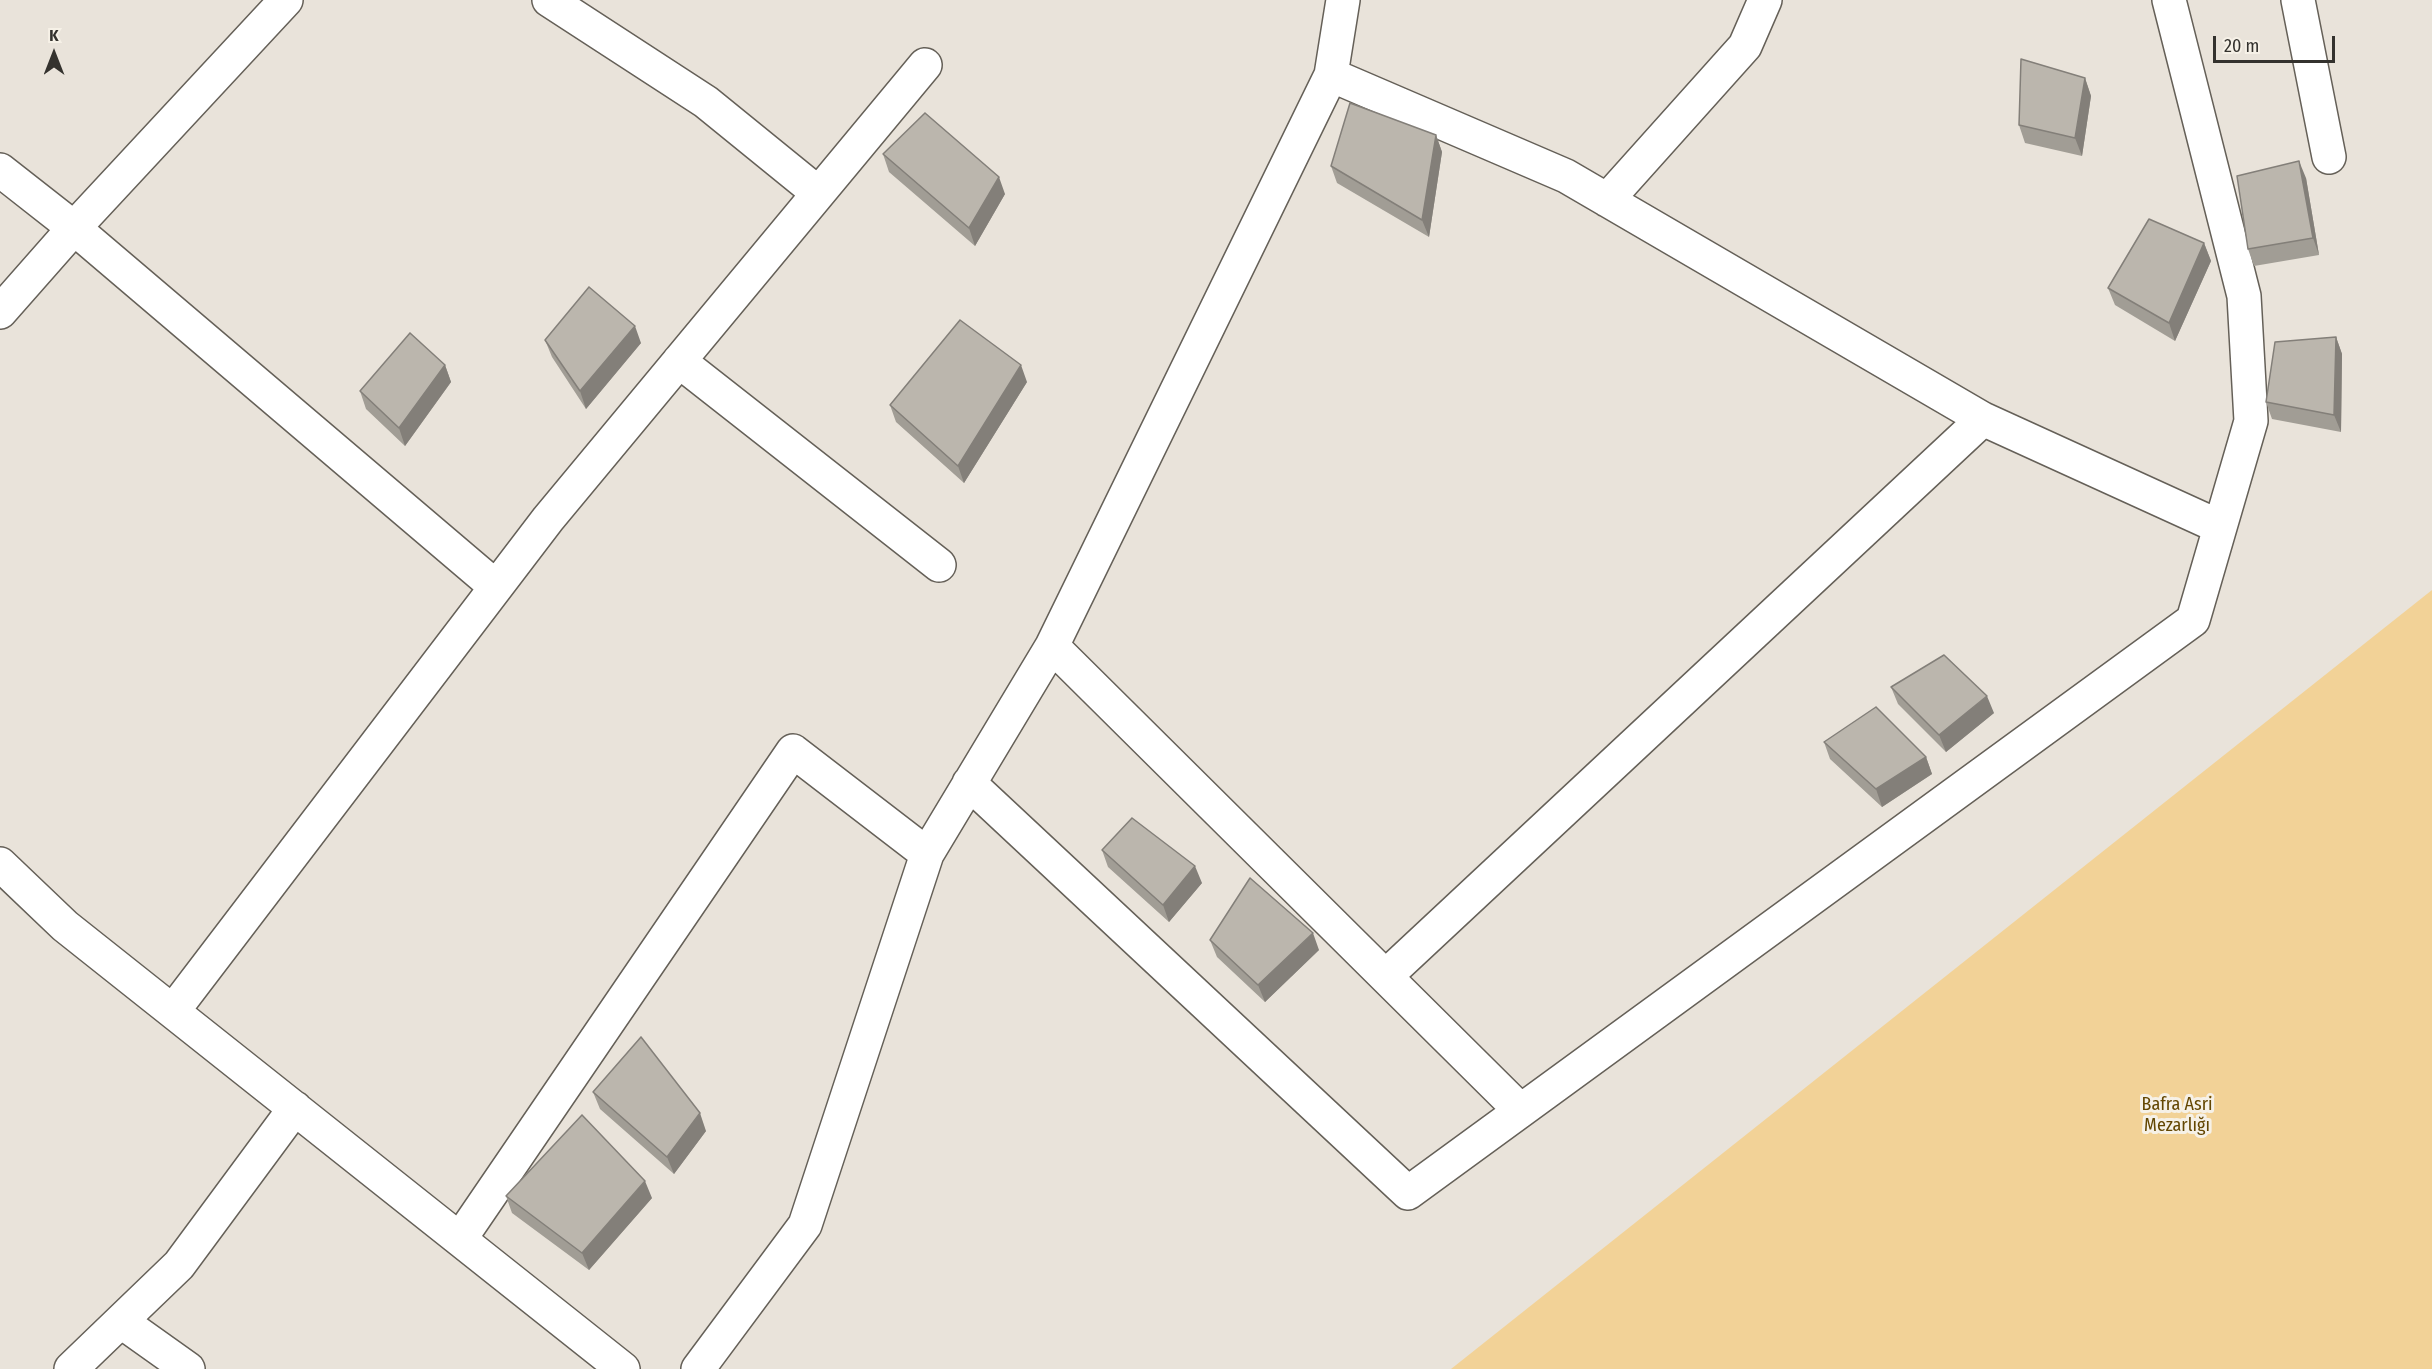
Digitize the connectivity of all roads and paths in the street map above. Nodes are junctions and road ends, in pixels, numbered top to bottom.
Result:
1 (286, 0) edge
2 (549, 0) edge
3 (1343, 0) edge
4 (1765, 0) edge
5 (2169, 0) edge
6 (2298, 0) edge
7 (925, 65) dead end
8 (1331, 75) junction
9 (2328, 157) dead end
10 (0, 170) edge
11 (818, 193) junction
12 (1607, 200) junction
13 (74, 228) junction
14 (0, 312) edge
15 (679, 361) junction
16 (1983, 419) junction
17 (2220, 527) junction
18 (939, 565) dead end
19 (496, 586) junction
20 (1052, 646) junction
21 (969, 783) junction
22 (927, 854) junction
23 (0, 864) edge
24 (1386, 976) junction
25 (173, 1011) junction
26 (295, 1108) junction
27 (1520, 1110) junction
28 (460, 1239) junction
29 (122, 1322) junction
30 (71, 1369) edge
31 (188, 1369) edge
32 (623, 1369) edge
33 (698, 1369) edge

1 - 13 street
2 - 11 street
3 - 8 street
4 - 12 street
5 - 17 street
6 - 9 street
7 - 11 street
8 - 12 street
8 - 20 street
10 - 13 street
11 - 15 street
12 - 16 street
13 - 14 street
13 - 19 street
15 - 18 street
15 - 19 street
16 - 17 street
16 - 24 street
17 - 27 street
19 - 25 street
20 - 21 street
20 - 24 street
21 - 22 street
21 - 27 street
22 - 28 street
22 - 33 street
23 - 25 street
24 - 27 street
25 - 26 street
26 - 28 street
26 - 29 street
28 - 32 street
29 - 30 street
29 - 31 street

